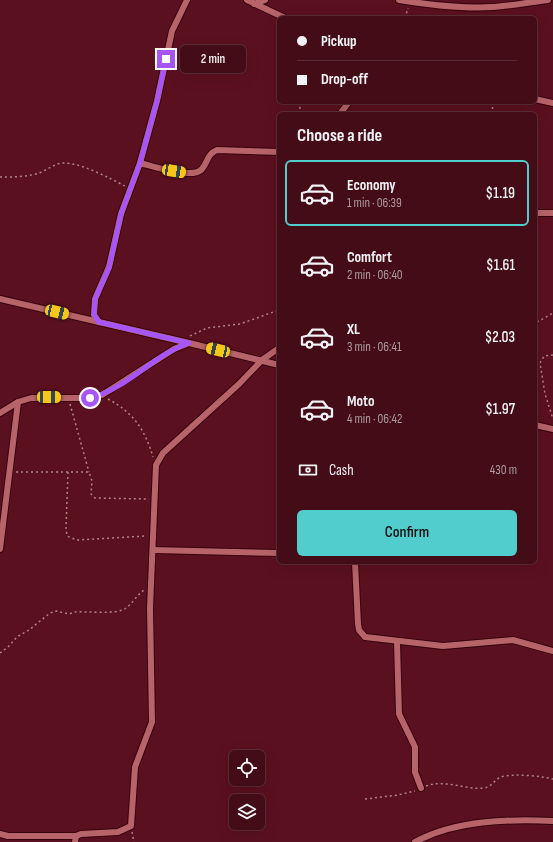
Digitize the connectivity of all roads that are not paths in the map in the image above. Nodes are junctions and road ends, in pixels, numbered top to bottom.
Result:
1 (187, 0) edge
2 (247, 0) edge
3 (265, 0) edge
4 (399, 0) edge
5 (548, 0) edge
6 (254, 4) junction
7 (281, 16) edge
8 (537, 99) edge
9 (553, 103) edge
10 (277, 152) edge
11 (140, 163) junction
12 (537, 213) edge
13 (553, 213) edge
14 (0, 299) edge
15 (99, 322) junction
16 (189, 343) junction
17 (277, 349) edge
18 (262, 360) junction
19 (277, 364) edge
20 (18, 402) junction
21 (0, 413) edge
22 (537, 425) edge
23 (553, 429) edge
24 (0, 549) edge
25 (153, 550) junction
26 (277, 553) edge
27 (355, 564) edge
28 (397, 642) junction
29 (553, 651) edge
30 (421, 788) road end
31 (553, 821) edge
32 (0, 834) edge
33 (76, 839) edge
34 (415, 842) edge

1 - 11 street
2 - 6 street
3 - 6 street
4 - 5 street
6 - 7 street
8 - 9 street
10 - 11 street
11 - 15 street
12 - 13 street
14 - 15 street
15 - 16 street
16 - 18 street
16 - 20 street
17 - 18 street
18 - 19 street
18 - 25 street
20 - 21 street
20 - 24 street
22 - 23 street
25 - 26 street
25 - 33 street
27 - 28 street
28 - 29 street
28 - 30 street
31 - 34 street
32 - 33 street

